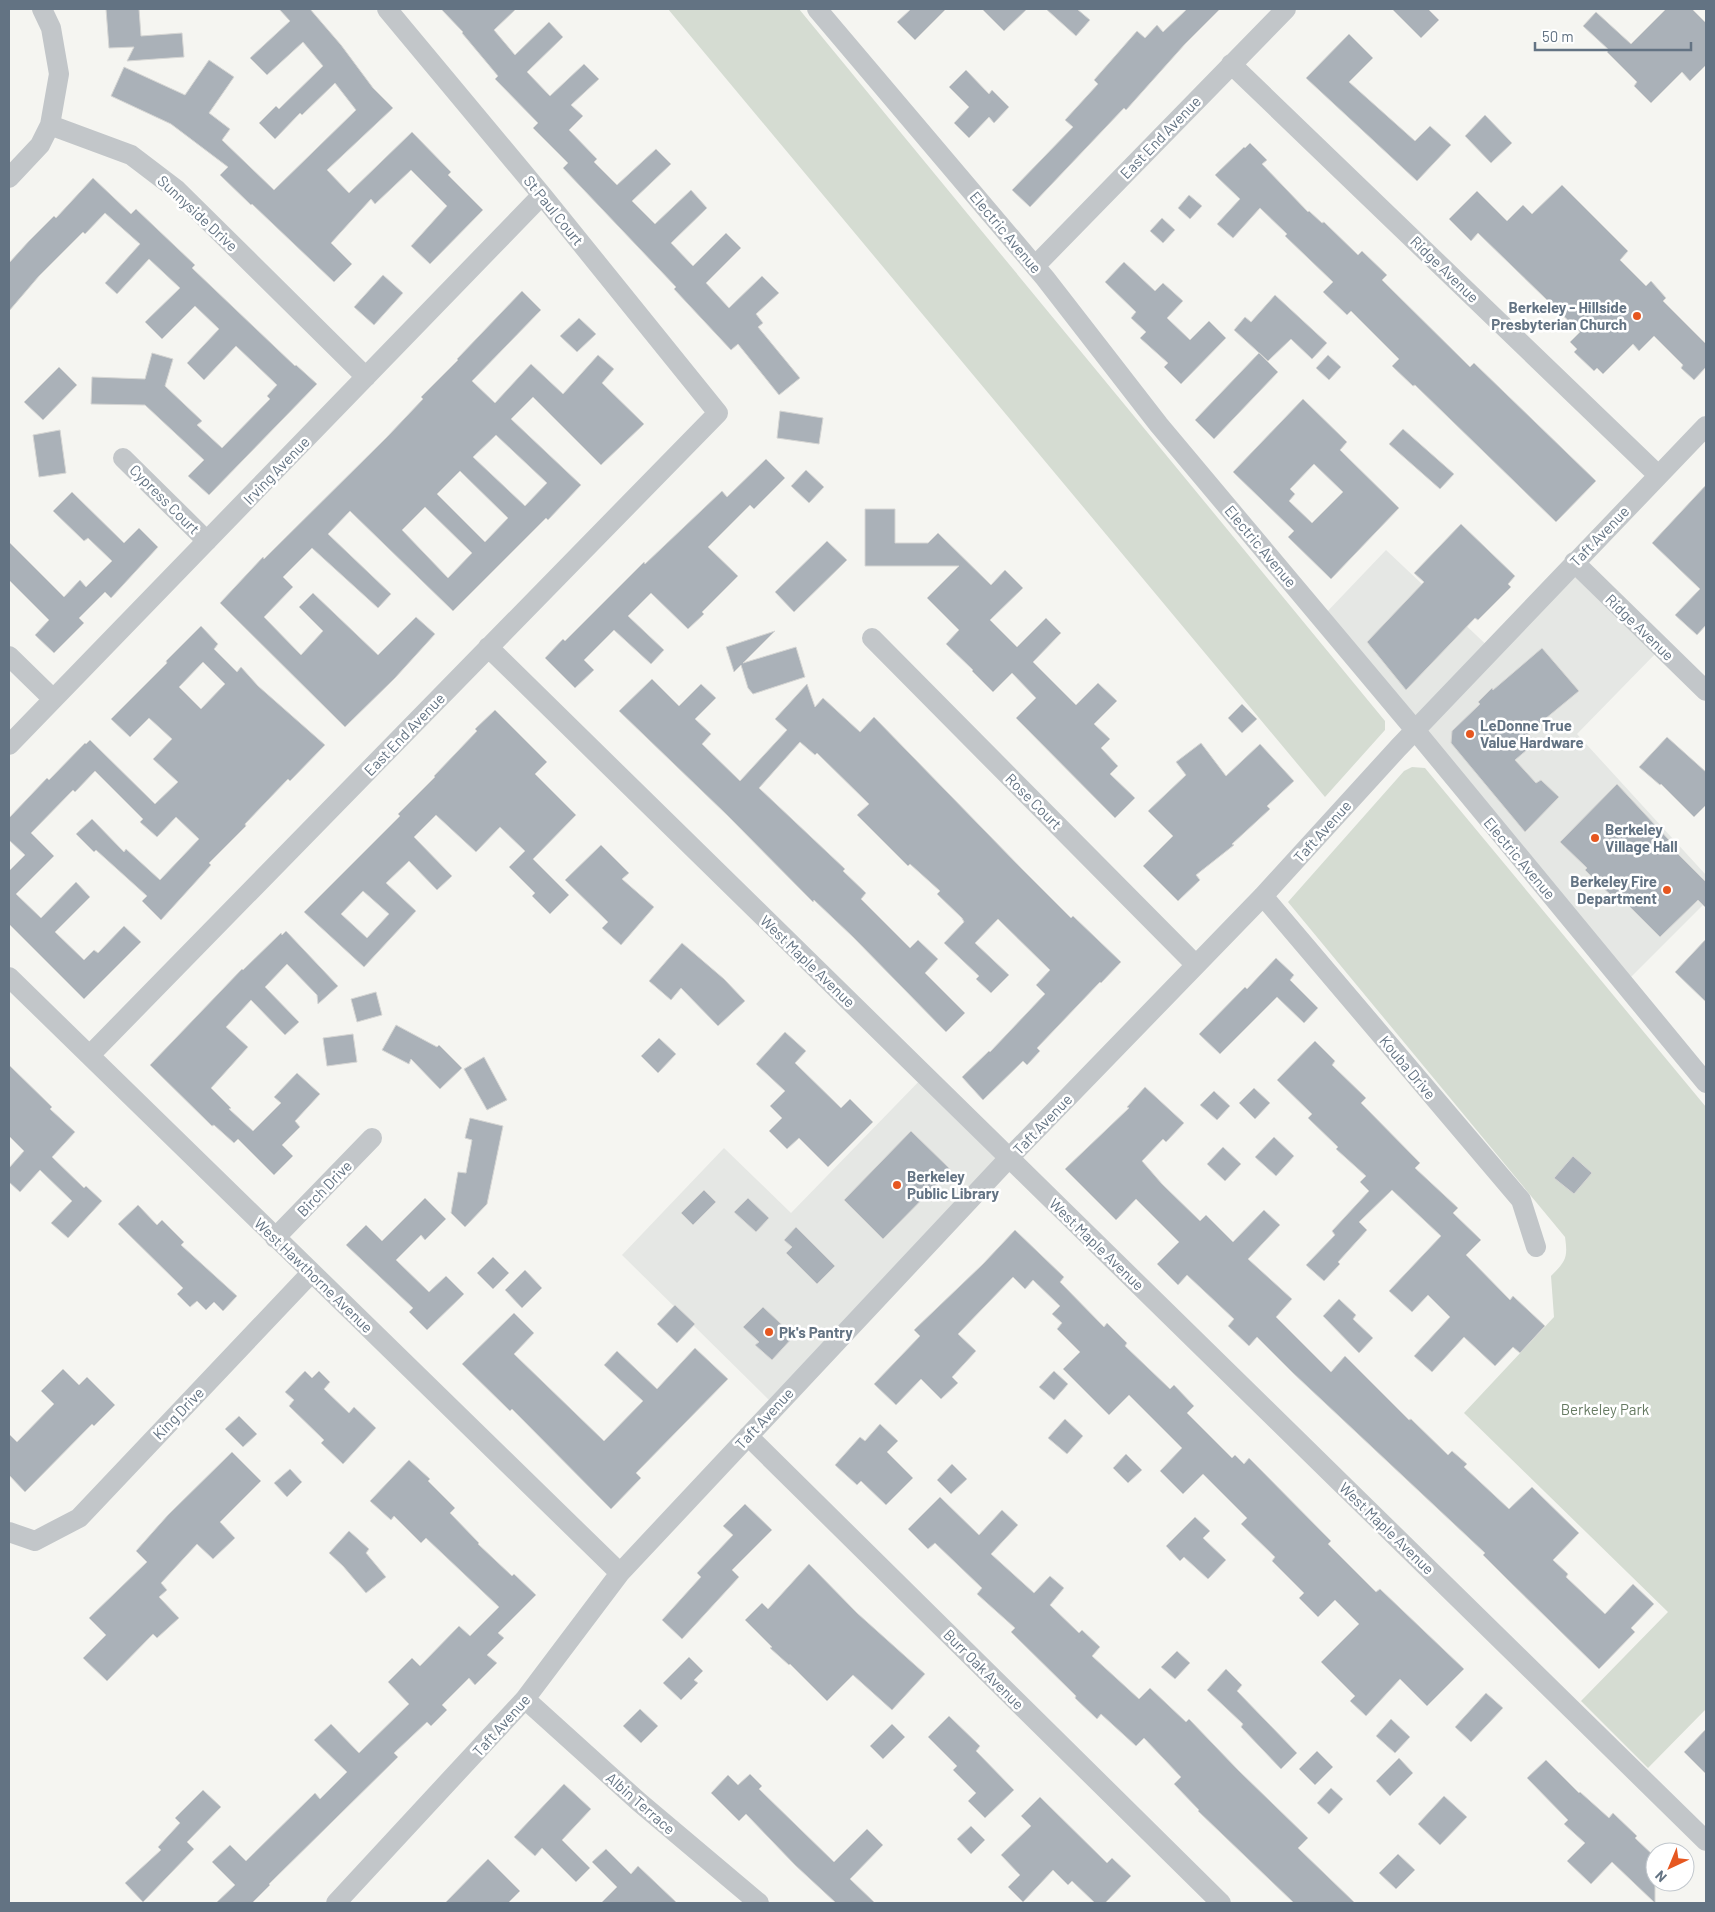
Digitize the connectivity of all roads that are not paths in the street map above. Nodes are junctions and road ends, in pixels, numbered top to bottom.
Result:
1 (42, 9) edge
2 (387, 9) edge
3 (1286, 9) edge
4 (819, 10) edge
5 (1231, 64) junction
6 (50, 125) junction
7 (9, 178) edge
8 (542, 196) junction
9 (1035, 266) junction
10 (366, 377) junction
11 (718, 413) joint
12 (1706, 426) edge
13 (122, 458) dead end
14 (1658, 475) junction
15 (207, 541) junction
16 (1574, 562) junction
17 (872, 638) dead end
18 (488, 647) junction
19 (9, 656) edge
20 (1706, 691) edge
21 (53, 699) junction
22 (1415, 730) junction
23 (9, 745) edge
24 (1263, 896) junction
25 (1196, 965) junction
26 (9, 977) edge
27 (90, 1055) junction
28 (1706, 1083) edge
29 (372, 1138) dead end
30 (1009, 1158) junction
31 (275, 1238) junction
32 (1536, 1247) dead end
33 (311, 1273) junction
34 (748, 1436) junction
35 (9, 1532) edge
36 (620, 1573) junction
37 (525, 1699) junction
38 (1706, 1841) edge
39 (336, 1903) edge
40 (759, 1903) edge
41 (1221, 1903) edge

1 - 6 street
2 - 8 street, St Paul Court
3 - 5 street, East End Avenue
4 - 9 street, Electric Avenue
5 - 9 street, East End Avenue
5 - 14 street, Ridge Avenue
6 - 7 street
6 - 10 street, Sunnyside Drive
8 - 10 street, Irving Avenue
8 - 11 street, St Paul Court
9 - 22 street, Electric Avenue
10 - 15 street, Irving Avenue
11 - 18 street, East End Avenue
12 - 14 street, Taft Avenue
13 - 15 street, Cypress Court
14 - 16 street, Taft Avenue
15 - 21 street, Irving Avenue
16 - 20 street, Ridge Avenue
16 - 22 street, Taft Avenue
17 - 25 street, Rose Court
18 - 27 street, East End Avenue
18 - 30 street, West Maple Avenue
19 - 21 street
21 - 23 street, Irving Avenue
22 - 24 street, Taft Avenue
22 - 28 street, Electric Avenue
24 - 25 street, Taft Avenue
24 - 32 street, Kouba Drive
25 - 30 street, Taft Avenue
26 - 27 street, West Hawthorne Avenue
27 - 31 street, West Hawthorne Avenue
29 - 31 street, Birch Drive
30 - 34 street, Taft Avenue
30 - 38 street, West Maple Avenue
31 - 33 street, West Hawthorne Avenue
33 - 35 street, King Drive
33 - 36 street, West Hawthorne Avenue
34 - 36 street, Taft Avenue
34 - 41 street, Burr Oak Avenue
36 - 37 street, Taft Avenue
37 - 39 street, Taft Avenue
37 - 40 street, Albin Terrace

